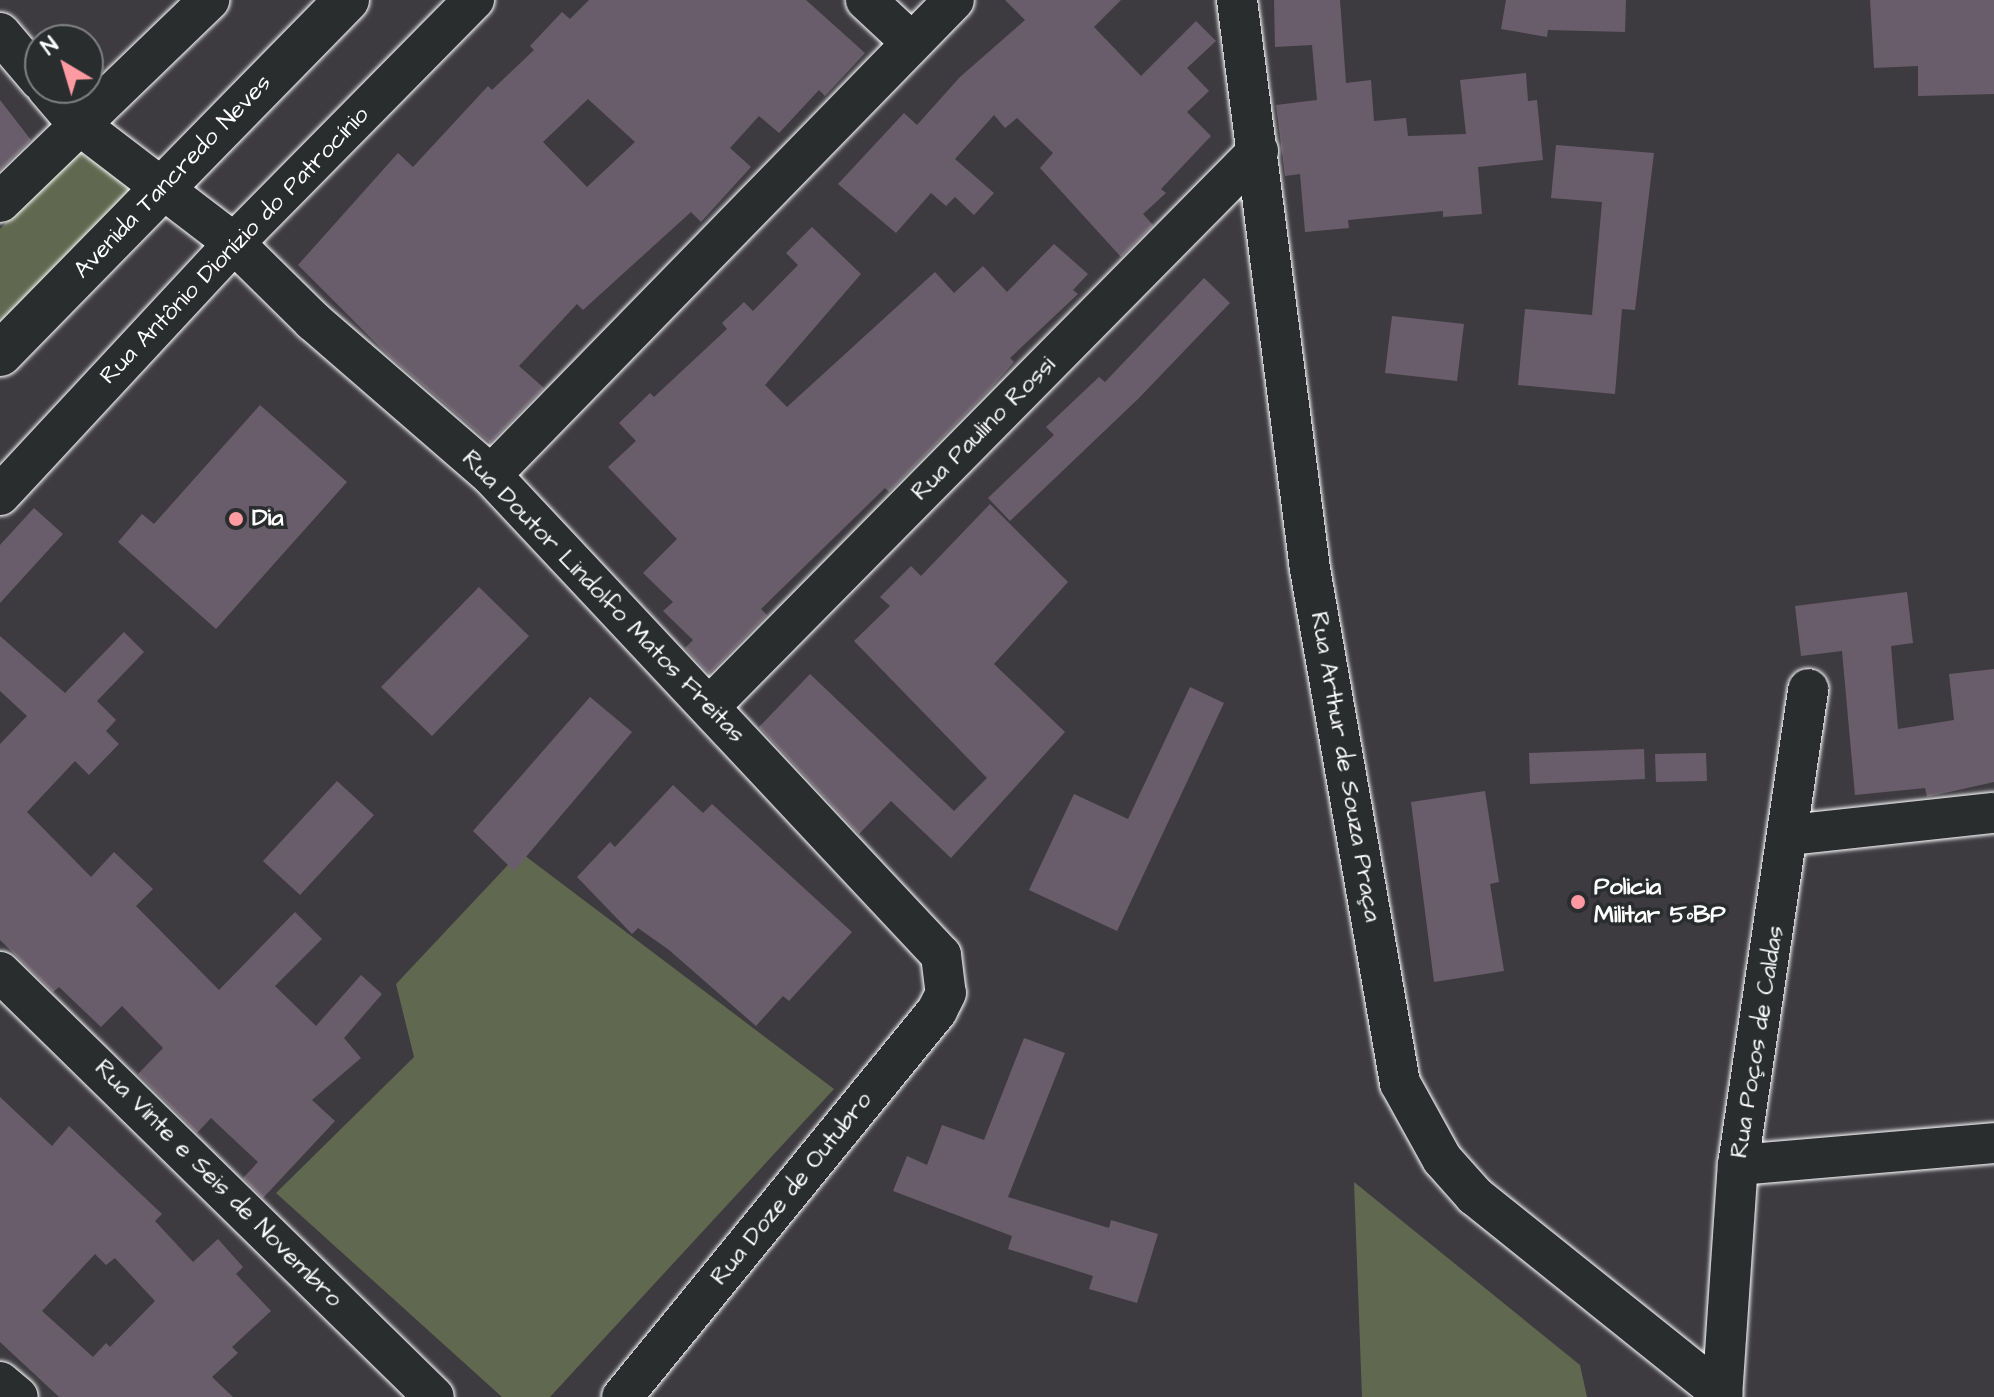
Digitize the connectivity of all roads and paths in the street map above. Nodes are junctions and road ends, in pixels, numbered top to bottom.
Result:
1 (209, 0) edge
2 (347, 0) edge
3 (474, 0) edge
4 (866, 0) edge
5 (954, 0) edge
6 (1237, 0) edge
7 (0, 33) edge
8 (911, 42) junction
9 (24, 61) edge
10 (61, 104) edge
11 (77, 123) junction
12 (1258, 151) junction
13 (160, 189) junction
14 (0, 202) edge
15 (234, 243) junction
16 (0, 354) edge
17 (491, 475) junction
18 (0, 495) edge
19 (1808, 689) dead end
20 (710, 706) junction
21 (1994, 813) edge
22 (1790, 835) junction
23 (0, 972) edge
24 (947, 974) joint
25 (1994, 1143) edge
26 (1738, 1165) junction
27 (0, 1382) edge
28 (1722, 1396) edge
29 (18, 1397) edge
30 (434, 1397) edge
31 (622, 1397) edge

1 - 11 street
2 - 13 main road, Avenida Tancredo Neves
3 - 15 street, Rua Antônio Dionízio do Patrocínio
4 - 8 street
5 - 8 street
6 - 12 street, Rua Arthur de Souza Praça
7 - 9 street
8 - 17 street
10 - 11 street, Rua Doutor Lindolfo Matos Freitas
11 - 13 street, Rua Doutor Lindolfo Matos Freitas
11 - 14 street
12 - 20 street, Rua Paulino Rossi
12 - 28 street, Rua Arthur de Souza Praça
13 - 15 street, Rua Doutor Lindolfo Matos Freitas
13 - 16 main road, Avenida Tancredo Neves
15 - 17 street, Rua Doutor Lindolfo Matos Freitas
15 - 18 street, Rua Antônio Dionízio do Patrocínio
17 - 20 street, Rua Doutor Lindolfo Matos Freitas
19 - 22 street, Rua Poços de Caldas
20 - 24 street, Rua Doutor Lindolfo Matos Freitas
21 - 22 street
22 - 26 street, Rua Poços de Caldas
23 - 30 street, Rua Vinte e Seis de Novembro
24 - 31 street, Rua Doze de Outubro
25 - 26 street
26 - 28 street, Rua Poços de Caldas
27 - 29 street

